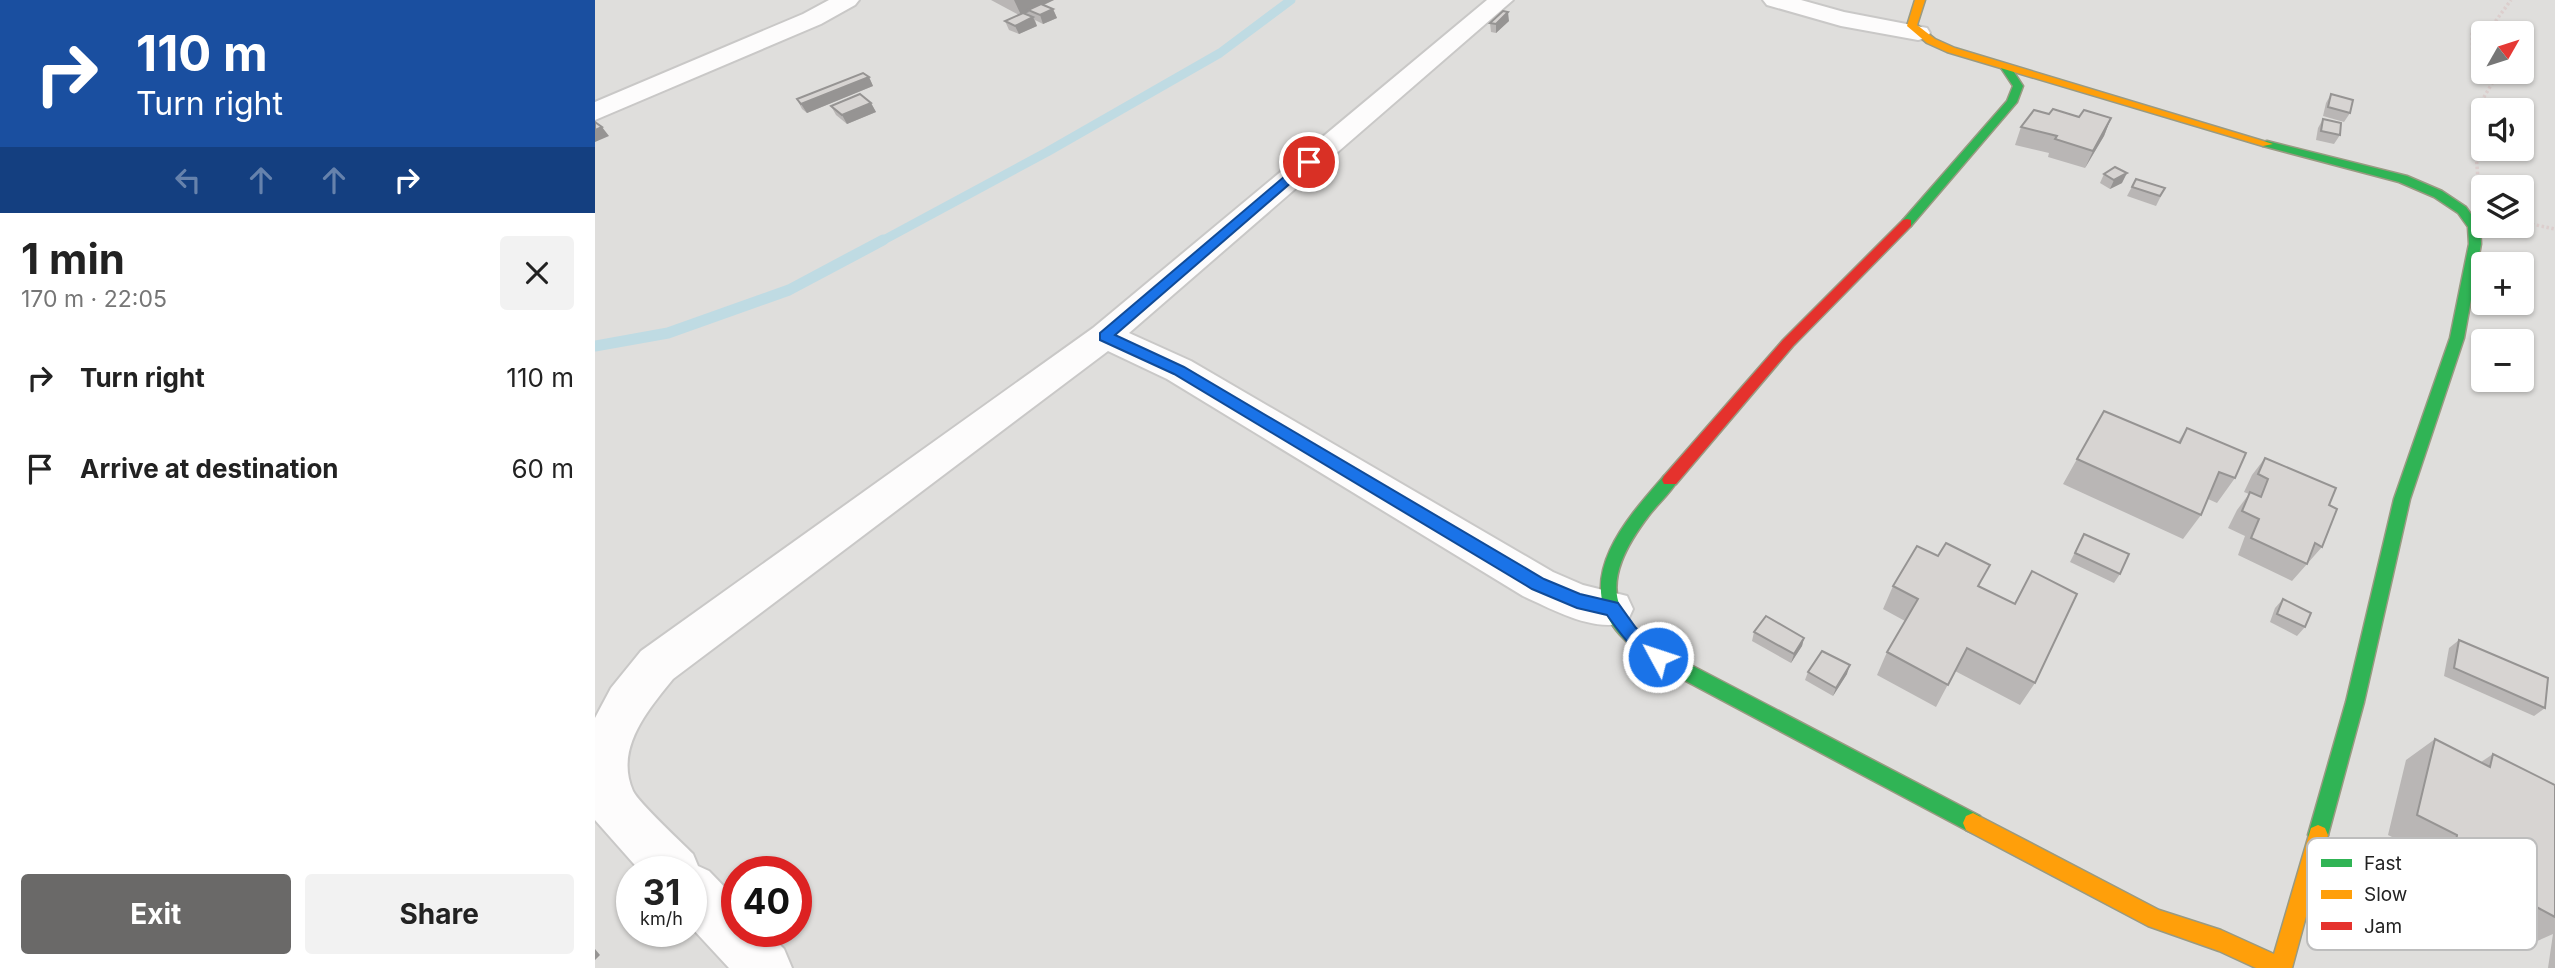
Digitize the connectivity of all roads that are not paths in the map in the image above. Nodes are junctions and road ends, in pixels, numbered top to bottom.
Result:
1 (847, 0) edge
2 (1501, 0) edge
3 (1775, 0) edge
4 (1920, 0) edge
5 (1918, 33) junction
6 (2005, 68) junction
7 (595, 112) edge
8 (1105, 337) junction
9 (1612, 608) junction
10 (2317, 838) edge
11 (660, 856) edge
12 (2307, 875) edge
13 (707, 906) edge
14 (765, 968) edge

1 - 7 street
2 - 8 street
3 - 5 street
4 - 5 street
5 - 6 street
6 - 9 street
6 - 10 street
8 - 9 street
8 - 11 street
9 - 12 street
13 - 14 street

